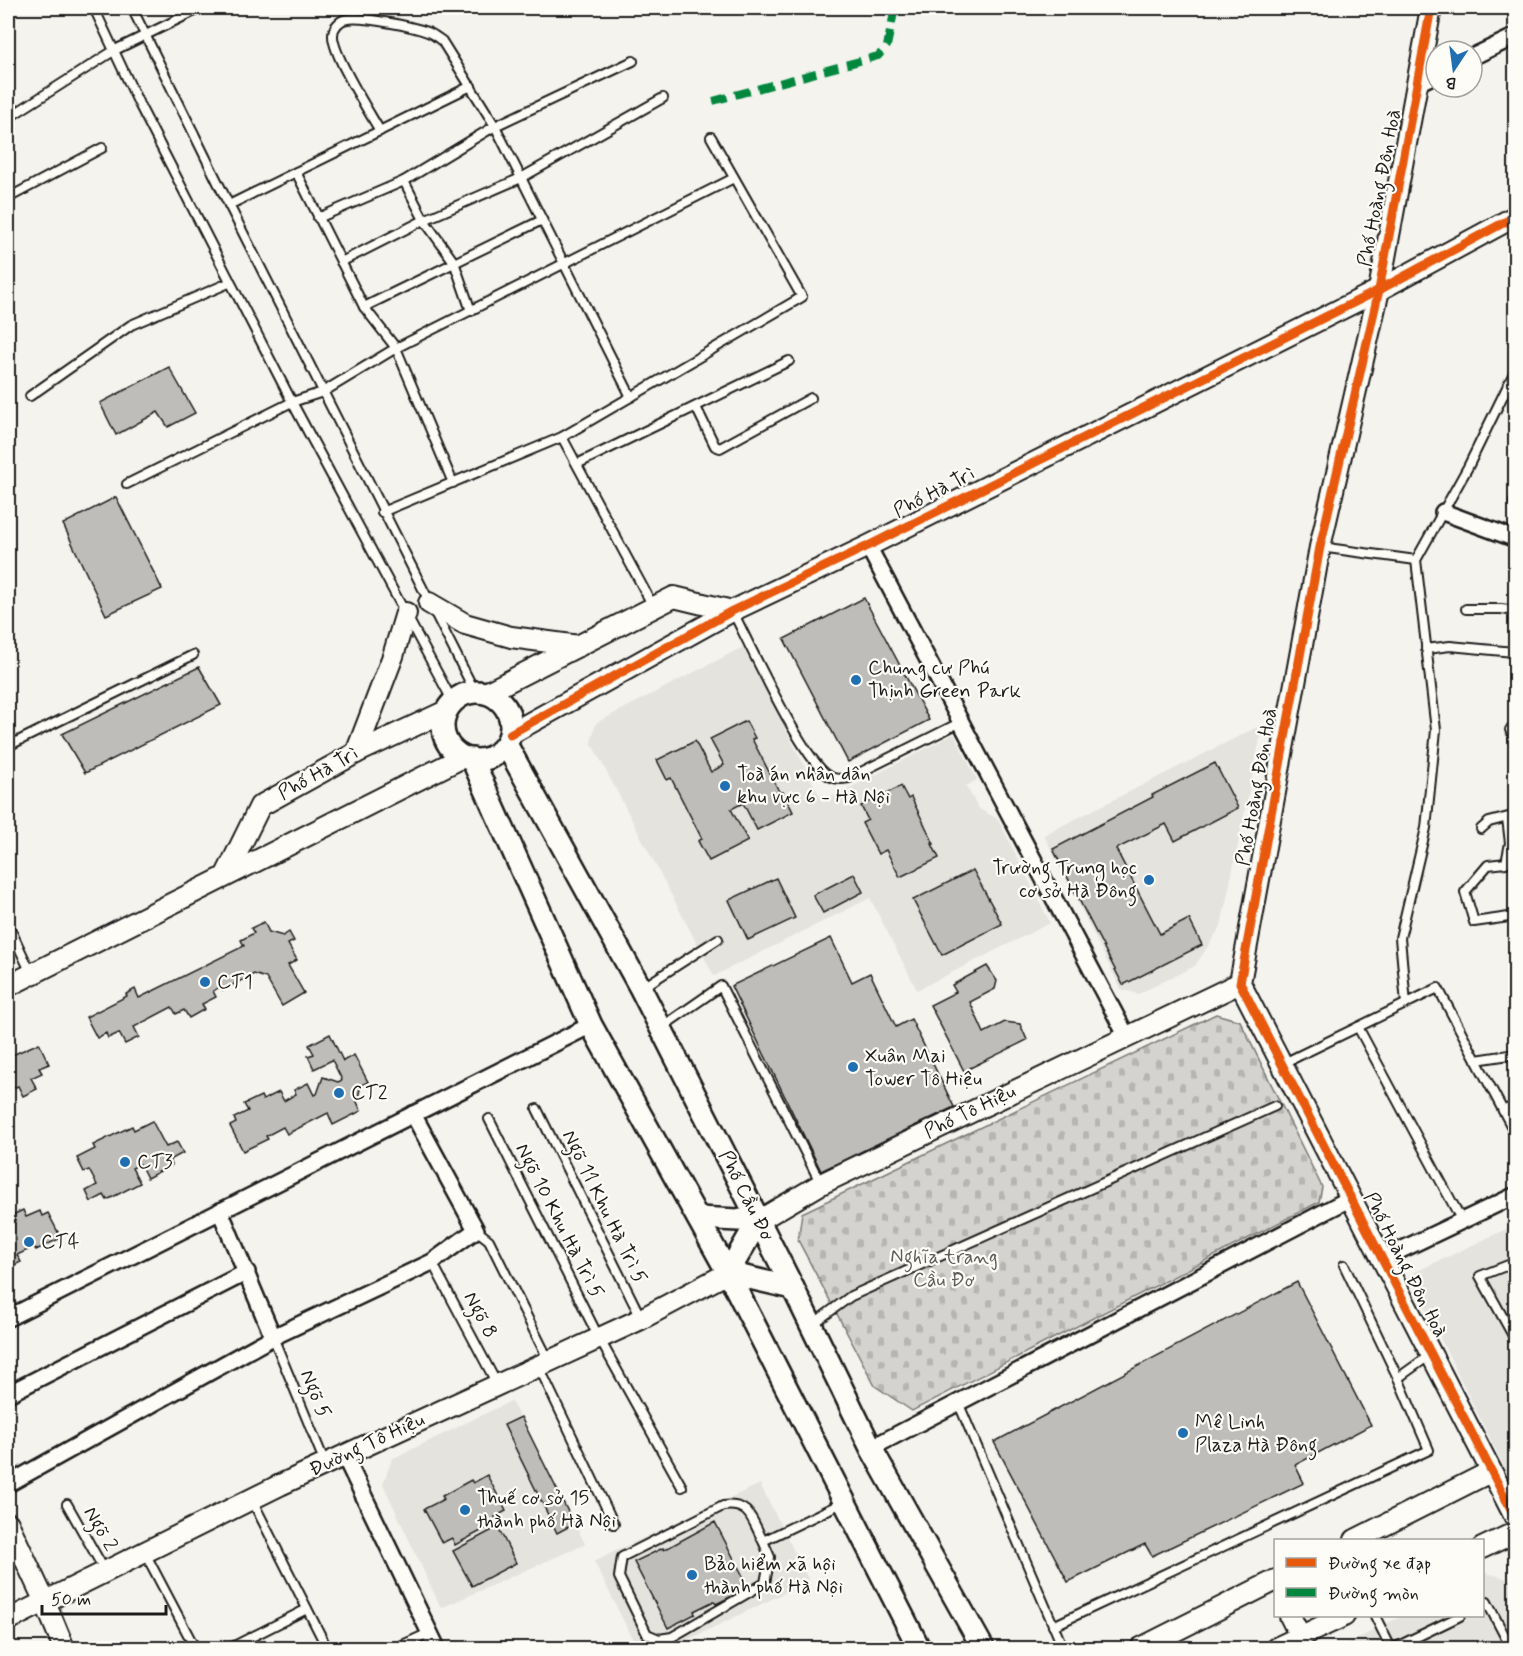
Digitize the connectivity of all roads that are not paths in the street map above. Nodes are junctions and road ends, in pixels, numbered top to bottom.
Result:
1 (94, 8) edge
2 (132, 8) edge
3 (201, 8) edge
4 (1431, 8) edge
5 (144, 33) junction
6 (1515, 36) edge
7 (114, 48) junction
8 (1484, 51) edge
9 (633, 61) dead end
10 (1424, 80) edge
11 (1418, 83) junction
12 (471, 86) junction
13 (663, 98) dead end
14 (8, 118) edge
15 (495, 126) junction
16 (380, 131) junction
17 (711, 136) dead end
18 (102, 148) dead end
19 (296, 172) junction
20 (521, 178) junction
21 (734, 178) junction
22 (404, 181) junction
23 (8, 198) edge
24 (229, 205) junction
25 (1515, 216) edge
26 (318, 218) junction
27 (424, 220) junction
28 (542, 220) junction
29 (340, 262) junction
30 (454, 262) junction
31 (565, 264) junction
32 (231, 282) junction
33 (1379, 291) junction
34 (364, 307) junction
35 (471, 311) junction
36 (396, 348) junction
37 (789, 361) dead end
38 (1515, 369) edge
39 (322, 392) junction
40 (30, 396) dead end
41 (631, 397) junction
42 (811, 398) dead end
43 (292, 402) junction
44 (696, 407) junction
45 (562, 437) junction
46 (577, 464) junction
47 (453, 483) junction
48 (127, 484) dead end
49 (382, 512) junction
50 (1443, 512) junction
51 (1515, 538) edge
52 (868, 546) junction
53 (1320, 547) junction
54 (1416, 560) junction
55 (429, 603) junction
56 (654, 608) junction
57 (1466, 609) dead end
58 (732, 611) junction
59 (1515, 611) edge
60 (406, 613) junction
61 (1515, 627) edge
62 (579, 646) junction
63 (1426, 650) junction
64 (193, 655) dead end
65 (480, 693) junction
66 (450, 706) junction
67 (961, 722) junction
68 (1510, 730) dead end
69 (508, 739) junction
70 (1515, 740) edge
71 (8, 746) edge
72 (356, 753) junction
73 (467, 758) junction
74 (1511, 816) edge
75 (1481, 829) dead end
76 (226, 875) junction
77 (1509, 917) dead end
78 (8, 924) edge
79 (718, 939) dead end
80 (31, 974) junction
81 (1240, 983) junction
82 (8, 986) edge
83 (641, 989) junction
84 (1406, 1004) junction
85 (591, 1025) junction
86 (661, 1027) junction
87 (1358, 1027) junction
88 (1127, 1037) junction
89 (1515, 1054) edge
90 (1476, 1060) junction
91 (1282, 1064) junction
92 (1515, 1105) edge
93 (1275, 1106) dead end
94 (537, 1109) dead end
95 (1503, 1111) junction
96 (413, 1114) junction
97 (489, 1119) dead end
98 (1515, 1136) edge
99 (820, 1184) junction
100 (1515, 1195) edge
101 (1351, 1198) junction
102 (220, 1212) junction
103 (698, 1218) junction
104 (758, 1221) junction
105 (1462, 1221) junction
106 (476, 1230) junction
107 (1382, 1259) junction
108 (432, 1262) junction
109 (1515, 1262) edge
110 (1344, 1265) dead end
111 (247, 1272) junction
112 (728, 1273) junction
113 (794, 1288) junction
114 (8, 1318) edge
115 (641, 1319) junction
116 (812, 1325) junction
117 (273, 1336) junction
118 (599, 1338) junction
119 (1515, 1341) edge
120 (1431, 1354) junction
121 (544, 1363) junction
122 (1398, 1378) junction
123 (497, 1384) junction
124 (8, 1394) edge
125 (958, 1402) junction
126 (871, 1448) junction
127 (344, 1455) junction
128 (326, 1464) junction
129 (1490, 1473) junction
130 (8, 1484) edge
131 (682, 1487) dead end
132 (251, 1499) junction
133 (843, 1502) junction
134 (66, 1504) dead end
135 (1515, 1519) edge
136 (8, 1523) edge
137 (614, 1524) dead end
138 (1515, 1532) edge
139 (1356, 1539) edge
140 (763, 1541) junction
141 (1484, 1547) edge
142 (145, 1551) junction
143 (105, 1571) junction
144 (1274, 1583) edge
145 (45, 1602) junction
146 (1484, 1603) edge
147 (307, 1609) junction
148 (1290, 1617) edge
149 (1342, 1617) edge
150 (1376, 1617) edge
151 (1458, 1617) edge
152 (8, 1620) edge
153 (1053, 1626) junction
154 (429, 1633) junction
155 (1300, 1636) junction
156 (978, 1644) edge
157 (64, 1648) edge
158 (195, 1648) edge
159 (230, 1648) edge
160 (327, 1648) edge
161 (396, 1648) edge
162 (437, 1648) edge
163 (919, 1648) edge
164 (1063, 1648) edge
165 (1141, 1648) edge
166 (1276, 1648) edge
167 (1393, 1648) edge
168 (1510, 1648) edge

1 - 7 lane
2 - 5 lane
3 - 5 lane
4 - 11 street, Phố Hoàng Đôn Hoà
5 - 7 lane
5 - 24 lane
6 - 8 street
7 - 14 lane
7 - 32 lane
9 - 15 lane
10 - 11 street
11 - 33 street, Phố Hoàng Đôn Hoà
12 - 15 lane
12 - 16 lane
12 - 16 lane
13 - 20 lane
15 - 20 lane
15 - 22 lane
16 - 19 lane
17 - 21 lane
18 - 23 lane
19 - 24 lane
19 - 26 lane
20 - 27 lane
20 - 28 lane
21 - 31 lane
21 - 41 lane
22 - 26 lane
22 - 27 lane
24 - 39 lane
25 - 33 street, Phố Hà Trì
26 - 29 lane
27 - 29 lane
27 - 30 lane
28 - 30 lane
28 - 31 lane
29 - 34 lane
30 - 34 lane
30 - 35 lane
31 - 35 lane
31 - 41 lane
32 - 40 lane
32 - 43 lane
33 - 52 street, Phố Hà Trì
33 - 53 street, Phố Hoàng Đôn Hoà
34 - 36 lane
35 - 36 lane
36 - 39 lane
36 - 47 lane
37 - 44 lane
38 - 50 lane
39 - 43 lane
39 - 49 lane
41 - 45 lane
42 - 44 lane
43 - 48 lane
43 - 60 lane
44 - 46 lane
45 - 46 lane
45 - 47 lane
46 - 56 lane
47 - 49 lane
49 - 55 lane
50 - 51 street
50 - 54 lane
52 - 58 street, Phố Hà Trì
52 - 67 street
53 - 54 lane
53 - 81 street, Phố Hoàng Đôn Hoà
54 - 63 lane
55 - 62 street
55 - 65 lane
56 - 58 street
56 - 62 street
57 - 59 lane
58 - 67 lane
58 - 69 street, Phố Hà Trì
60 - 66 lane
60 - 72 street
61 - 63 lane
62 - 65 street
63 - 84 lane
64 - 71 lane
65 - 66 main road
65 - 69 main road
66 - 72 street, Phố Hà Trì
66 - 73 main road
67 - 88 street
68 - 70 lane
69 - 73 main road
69 - 83 main road, Phố Cầu Đơ
72 - 76 street, Phố Hà Trì
73 - 76 street
73 - 85 main road
74 - 75 lane
74 - 77 lane
76 - 80 street
78 - 80 lane
79 - 83 lane
80 - 82 street
81 - 88 street, Phố Tô Hiệu
81 - 91 street, Phố Hoàng Đôn Hoà
83 - 86 main road, Phố Cầu Đơ
84 - 87 lane
84 - 90 lane
85 - 96 street
85 - 103 main road
86 - 99 lane
86 - 104 main road, Phố Cầu Đơ
87 - 91 lane
87 - 105 lane
88 - 99 street, Phố Tô Hiệu
89 - 90 lane
90 - 95 lane
91 - 101 street, Phố Hoàng Đôn Hoà
92 - 95 lane
93 - 116 lane
94 - 115 lane, Ngõ 11 Khu Hà Trì 5
95 - 98 lane
96 - 102 street
96 - 106 street
97 - 118 lane, Ngõ 10 Khu Hà Trì 5
99 - 104 street, Phố Tô Hiệu
100 - 105 street
101 - 107 street, Phố Hoàng Đôn Hoà
101 - 125 street
102 - 111 street
102 - 114 street
103 - 104 main road
103 - 112 main road
104 - 112 main road, Phố Tô Hiệu
104 - 113 main road, Phố Cầu Đơ
105 - 107 street
106 - 108 street
106 - 121 lane
107 - 120 street, Phố Hoàng Đôn Hoà
108 - 117 street
108 - 123 lane, Ngõ 8
109 - 119 lane
110 - 122 lane
111 - 117 street
111 - 124 street
112 - 113 main road
112 - 115 street, Đường Tô Hiệu
112 - 133 main road
113 - 116 main road, Phố Cầu Đơ
115 - 118 street, Đường Tô Hiệu
116 - 126 main road, Phố Cầu Đơ
117 - 128 lane, Ngõ 5
117 - 130 street
118 - 121 street, Đường Tô Hiệu
118 - 131 lane, Ngõ 10 Khu Hà Trì 5
120 - 122 lane
120 - 129 street, Phố Hoàng Đôn Hoà
121 - 123 street, Đường Tô Hiệu
121 - 137 lane
122 - 153 lane
123 - 127 street, Đường Tô Hiệu
125 - 126 street
125 - 153 lane
126 - 156 main road, Phố Cầu Đơ
127 - 128 street, Đường Tô Hiệu
127 - 154 street
128 - 132 street, Đường Tô Hiệu
129 - 135 street, Phố Hoàng Đôn Hoà
129 - 139 street
132 - 142 street, Đường Tô Hiệu
132 - 147 lane
133 - 140 lane
133 - 163 main road
134 - 143 lane, Ngõ 2
136 - 145 street
138 - 141 street
140 - 140 lane
142 - 143 street, Đường Tô Hiệu
142 - 158 lane
143 - 145 street, Đường Tô Hiệu
144 - 165 street
145 - 152 street, Đường Tô Hiệu
145 - 157 street
146 - 168 lane
147 - 159 lane
147 - 160 lane
148 - 155 street
149 - 155 street
150 - 167 lane
151 - 167 lane
153 - 164 lane
154 - 161 lane
154 - 162 street
155 - 166 street

